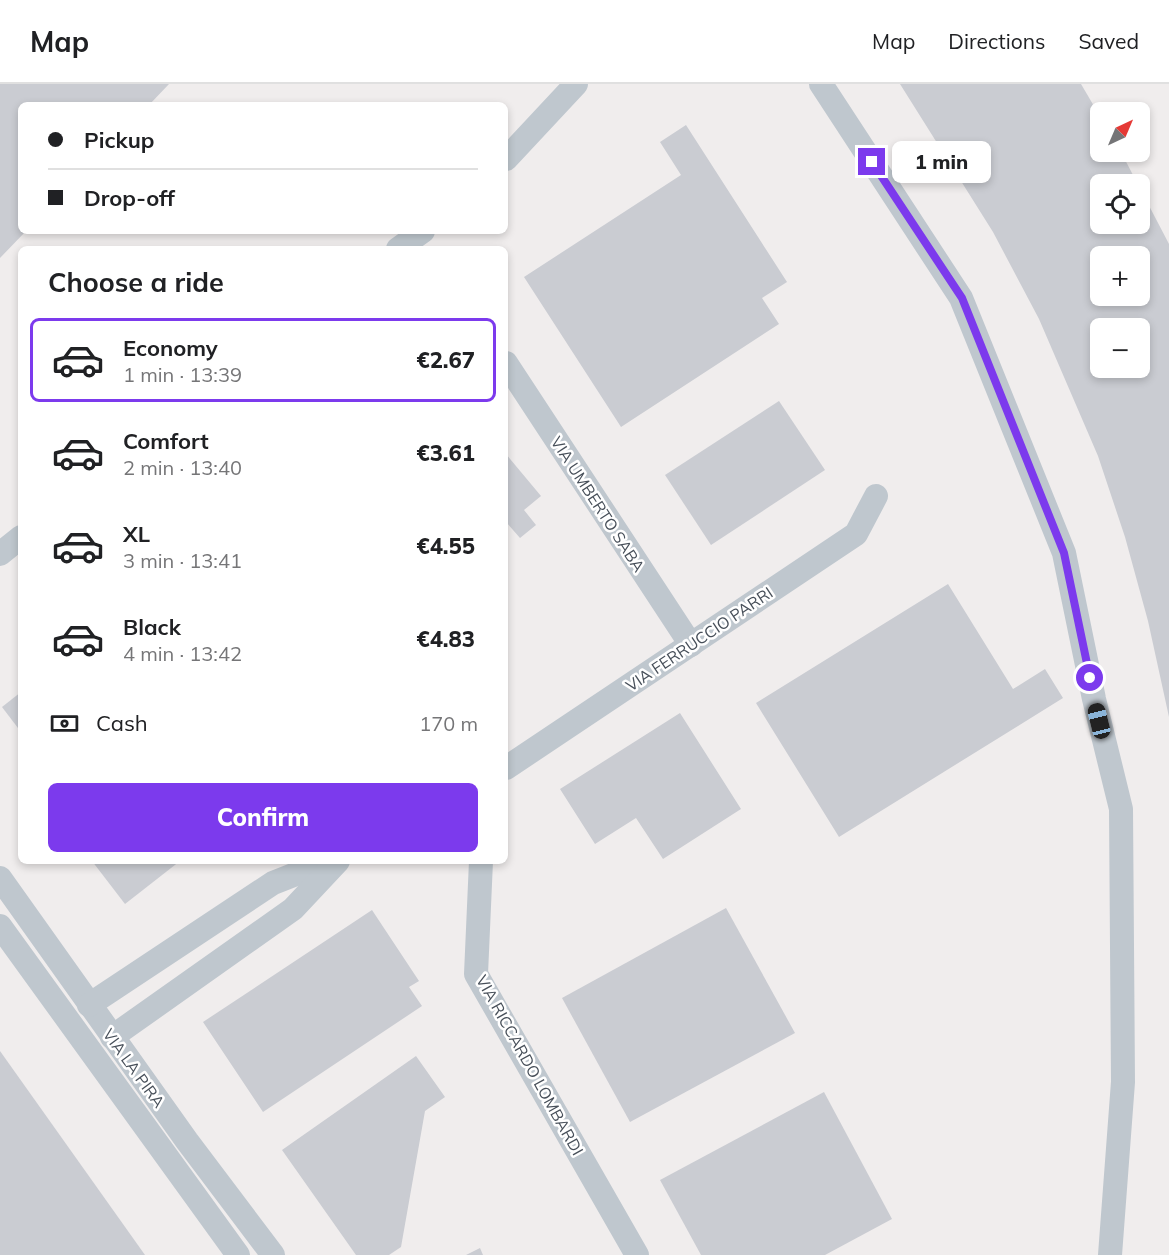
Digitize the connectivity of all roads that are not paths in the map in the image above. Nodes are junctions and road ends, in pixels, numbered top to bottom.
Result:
1 (576, 84) edge
2 (821, 84) edge
3 (508, 157) edge
4 (425, 238) edge
5 (405, 246) edge
6 (508, 366) edge
7 (876, 496) dead end
8 (18, 539) edge
9 (0, 554) edge
10 (691, 645) junction
11 (508, 767) edge
12 (321, 864) edge
13 (335, 864) edge
14 (481, 864) edge
15 (0, 879) edge
16 (0, 926) edge
17 (208, 926) junction
18 (229, 955) junction
19 (89, 1005) junction
20 (112, 1037) junction
21 (238, 1255) edge
22 (273, 1255) edge
23 (637, 1255) edge
24 (1110, 1255) edge

1 - 3 street
2 - 24 street
4 - 5 street
6 - 10 street, VIA UMBERTO SABA
7 - 10 street, VIA FERRUCCIO PARRI
8 - 9 street
10 - 11 street, VIA FERRUCCIO PARRI
12 - 17 street
13 - 18 street
14 - 23 street, VIA RICCARDO LOMBARDI
15 - 19 street, VIA LA PIRA
16 - 21 street, VIA LA PIRA
17 - 18 street
17 - 19 street
18 - 20 street
19 - 20 street, VIA LA PIRA
20 - 22 street, VIA LA PIRA

